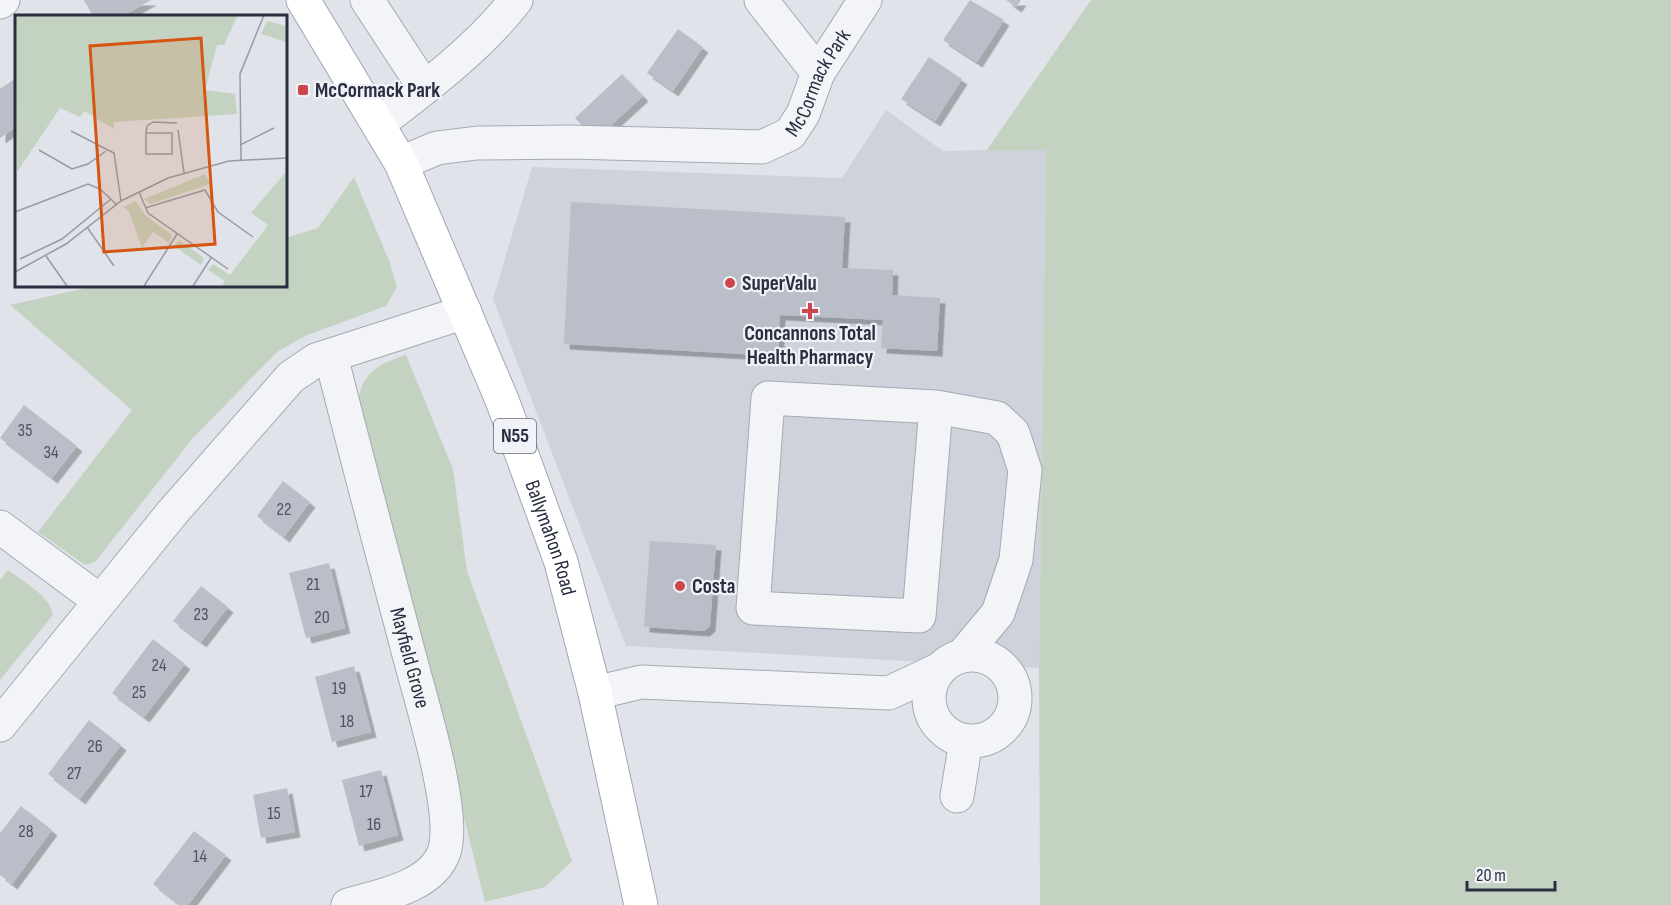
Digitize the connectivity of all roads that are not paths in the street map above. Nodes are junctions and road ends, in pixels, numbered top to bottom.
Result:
1 (303, 0) edge
2 (367, 0) edge
3 (516, 0) edge
4 (761, 0) edge
5 (865, 0) edge
6 (818, 73) junction
7 (424, 87) junction
8 (378, 123) junction
9 (401, 163) junction
10 (465, 312) junction
11 (331, 356) junction
12 (936, 407) junction
13 (0, 527) edge
14 (100, 601) junction
15 (998, 613) junction
16 (951, 662) junction
17 (1002, 666) junction
18 (595, 693) junction
19 (889, 693) junction
20 (936, 723) junction
21 (0, 725) edge
22 (966, 741) junction
23 (957, 796) dead end
24 (348, 905) edge
25 (641, 905) edge

1 - 8 main road, Ballymahon Road / N55
2 - 7 street
3 - 7 street
4 - 6 street
5 - 6 street, McCormack Park
6 - 9 street, McCormack Park
7 - 8 street
8 - 9 main road, Ballymahon Road / N55
9 - 10 main road, Ballymahon Road / N55
10 - 11 street
10 - 18 main road, Ballymahon Road / N55
11 - 14 street
11 - 24 street, Mayfield Grove
12 - 12 street
12 - 15 street
13 - 14 street
14 - 21 street
15 - 16 street
15 - 17 street
16 - 17 street
16 - 19 street
16 - 20 street
17 - 22 street
18 - 19 street
18 - 25 main road, Ballymahon Road / N55
19 - 20 street
20 - 22 street
22 - 23 street

